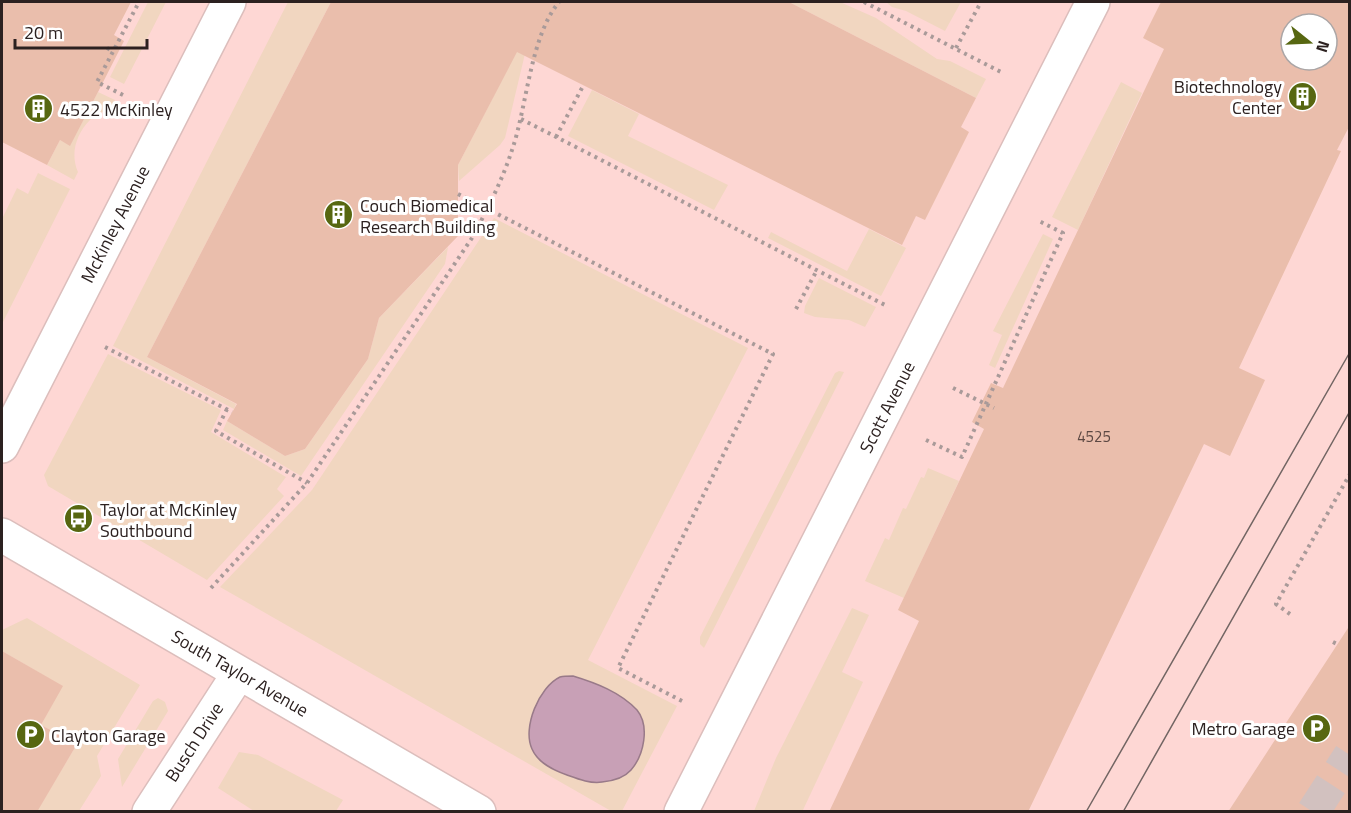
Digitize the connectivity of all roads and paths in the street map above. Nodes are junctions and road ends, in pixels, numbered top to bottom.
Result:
1 (138, 2) edge
2 (229, 2) edge
3 (559, 2) edge
4 (864, 2) edge
5 (981, 2) edge
6 (1093, 2) edge
7 (107, 48) dead end
8 (956, 49) junction
9 (113, 51) junction
10 (1003, 73) dead end
11 (582, 86) dead end
12 (123, 95) dead end
13 (521, 119) junction
14 (556, 137) junction
15 (458, 194) dead end
16 (488, 208) junction
17 (1039, 221) dead end
18 (817, 270) junction
19 (885, 305) dead end
20 (796, 309) dead end
21 (105, 347) dead end
22 (953, 388) dead end
23 (987, 404) junction
24 (994, 408) dead end
25 (227, 409) junction
26 (232, 412) dead end
27 (926, 440) dead end
28 (2, 447) edge
29 (1350, 474) edge
30 (307, 483) junction
31 (2, 535) edge
32 (211, 588) dead end
33 (1290, 614) dead end
34 (239, 673) junction
35 (684, 702) dead end
36 (149, 812) edge
37 (479, 812) edge
38 (681, 812) edge

1 - 9 path
2 - 28 street, McKinley Avenue
3 - 13 path
4 - 8 path
5 - 8 path
6 - 38 street, Scott Avenue
7 - 9 path
8 - 10 path
9 - 12 path
11 - 14 path
13 - 14 path
13 - 16 path
14 - 18 path
15 - 16 path
16 - 30 path
16 - 35 path
17 - 23 path
18 - 19 path
18 - 20 path
21 - 25 path
22 - 23 path
23 - 24 path
23 - 27 path
25 - 26 path
25 - 30 path
29 - 33 path
30 - 32 path
31 - 34 street, South Taylor Avenue
34 - 36 street, Busch Drive
34 - 37 street, South Taylor Avenue

